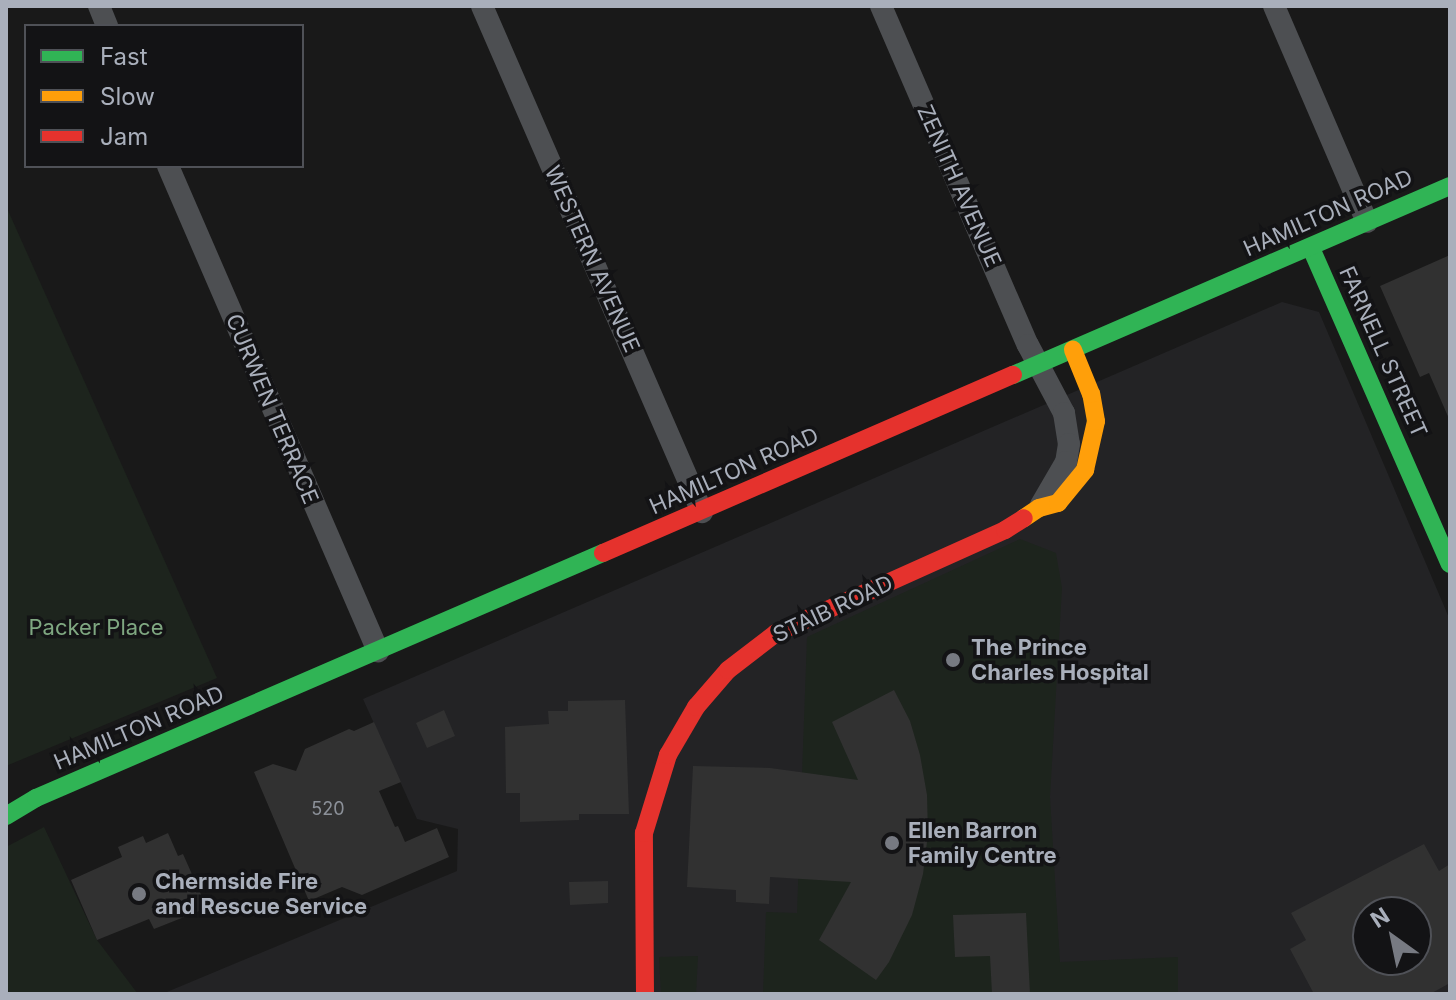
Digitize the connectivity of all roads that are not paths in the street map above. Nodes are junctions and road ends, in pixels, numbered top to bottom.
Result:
1 (482, 6) edge
2 (881, 6) edge
3 (1274, 6) edge
4 (169, 168) edge
5 (1450, 186) edge
6 (1367, 222) junction
7 (1311, 248) junction
8 (1073, 350) junction
9 (1038, 366) junction
10 (1039, 508) junction
11 (702, 512) junction
12 (1450, 564) edge
13 (378, 651) junction
14 (36, 798) junction
15 (6, 804) edge
16 (6, 816) edge
17 (645, 994) edge

1 - 11 street, WESTERN AVENUE
2 - 9 street, ZENITH AVENUE
3 - 6 street
4 - 13 street, CURWEN TERRACE
5 - 6 main road, HAMILTON ROAD
6 - 7 main road, HAMILTON ROAD
7 - 8 main road, HAMILTON ROAD
7 - 12 main road, FARNELL STREET
8 - 9 main road, HAMILTON ROAD
8 - 10 main road, STAIB ROAD
9 - 10 street, STAIB ROAD
9 - 11 main road, HAMILTON ROAD
10 - 17 main road, STAIB ROAD
11 - 13 main road, HAMILTON ROAD
13 - 14 main road, HAMILTON ROAD
14 - 15 main road, HAMILTON ROAD
14 - 16 main road, HAMILTON ROAD

